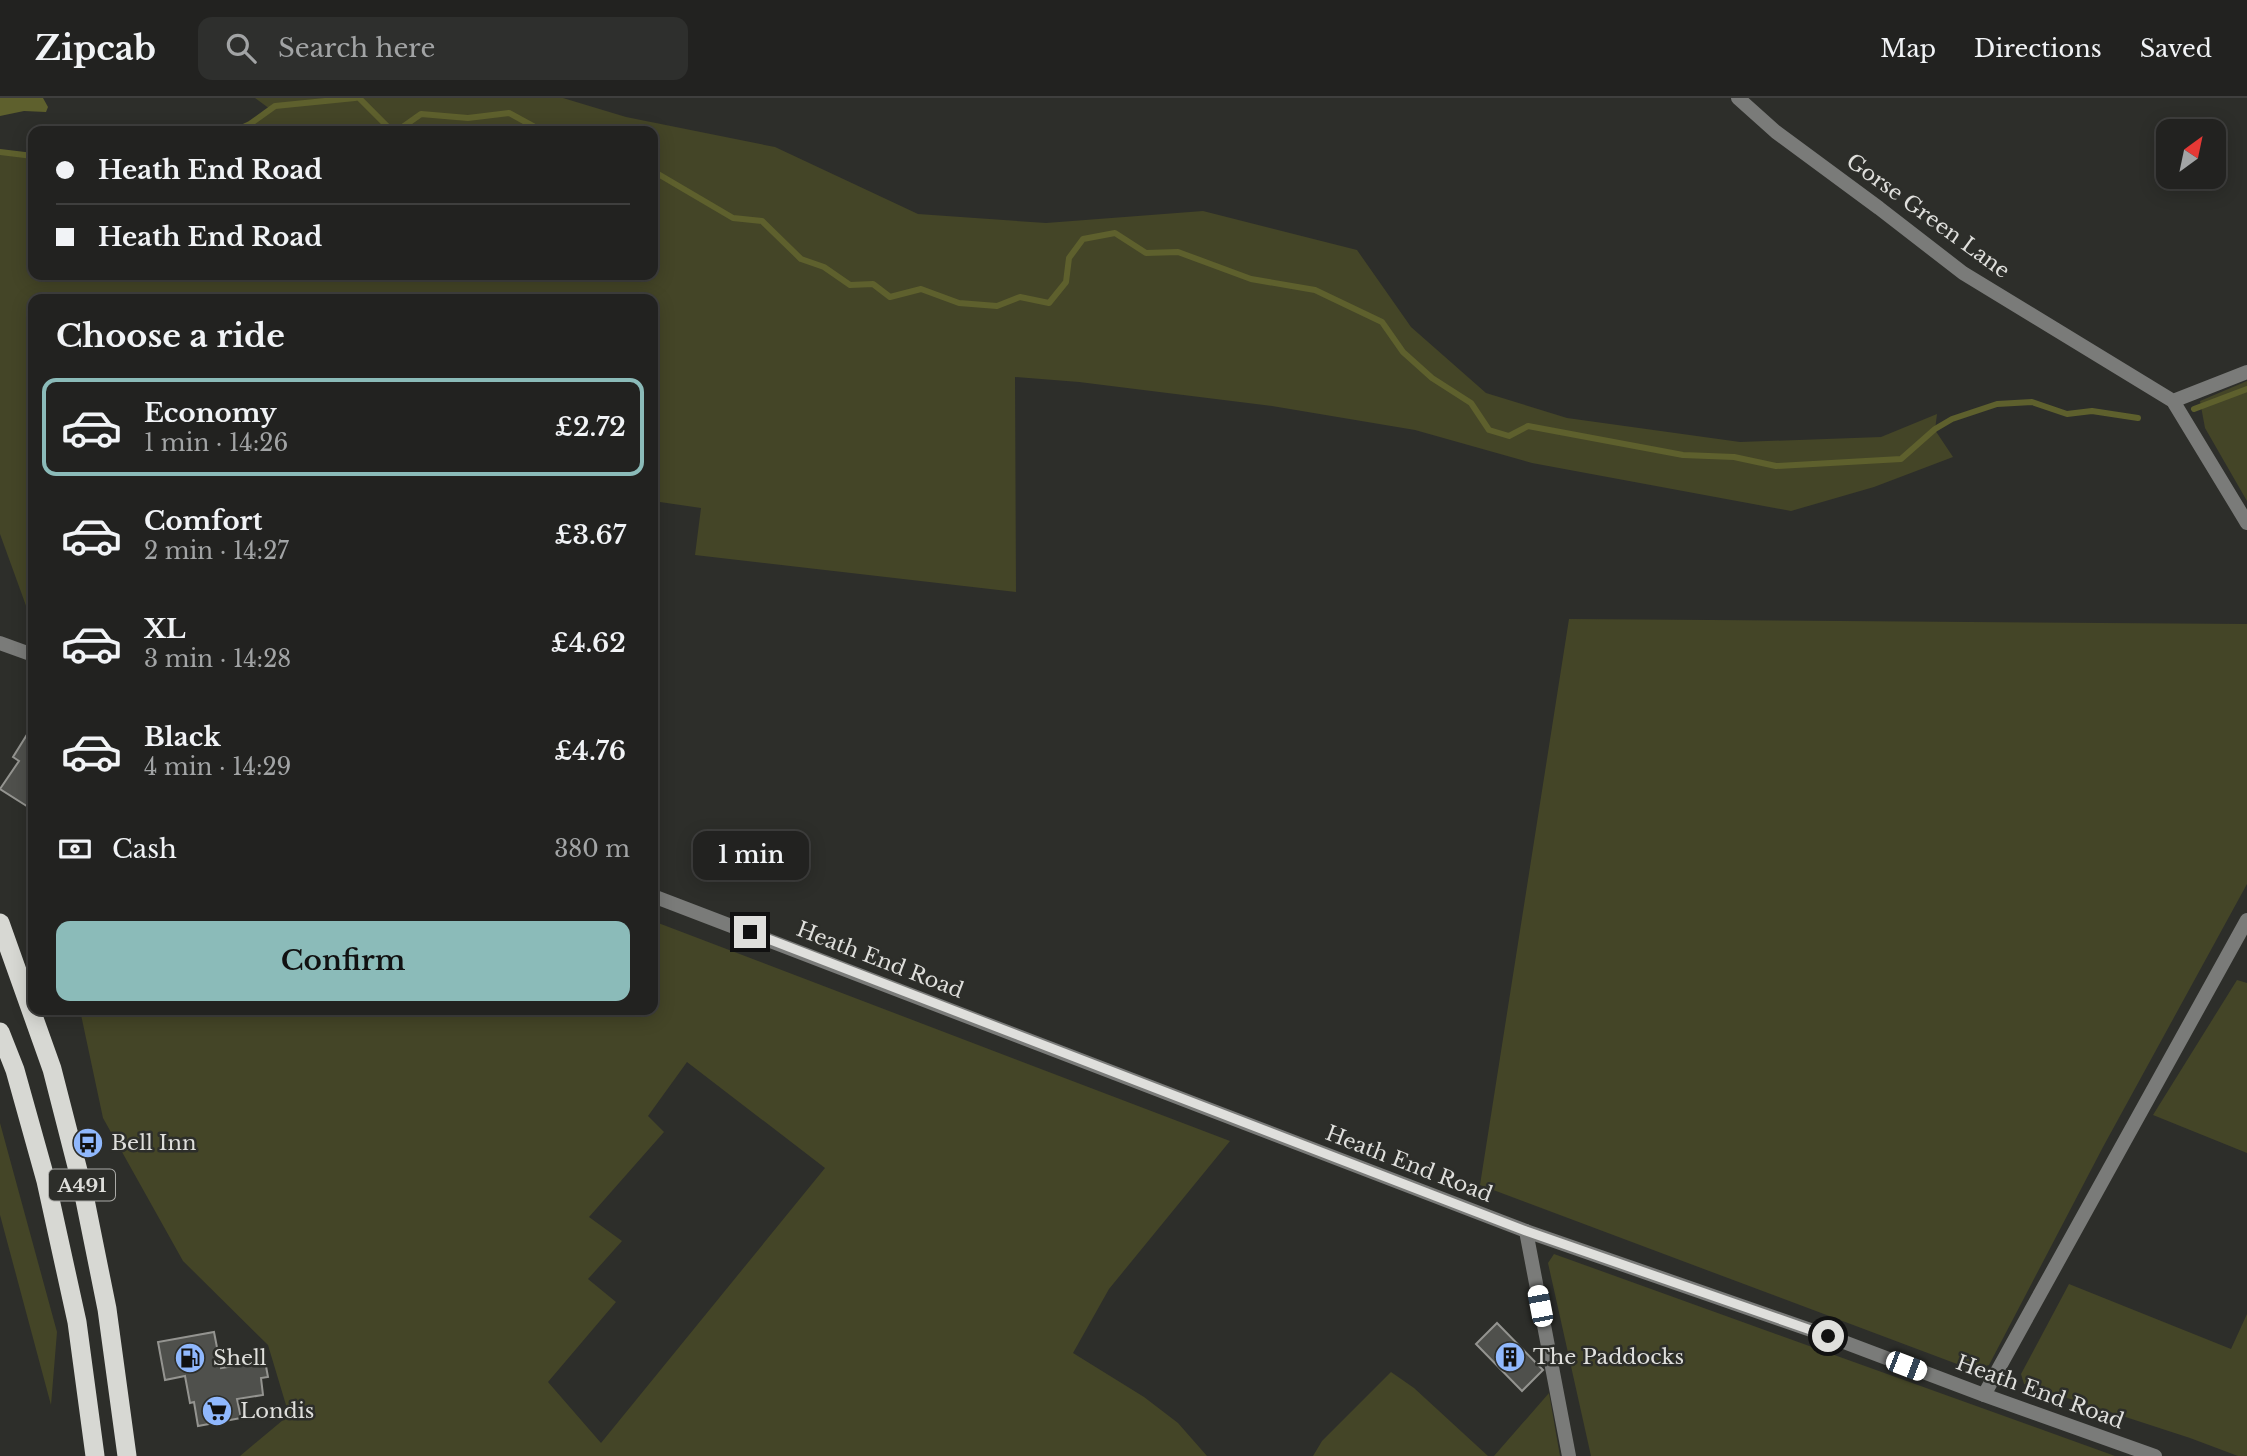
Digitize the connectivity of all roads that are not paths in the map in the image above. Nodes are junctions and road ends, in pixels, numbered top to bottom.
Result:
1 (1738, 98) edge
2 (2247, 372) edge
3 (2173, 401) junction
4 (2247, 523) edge
5 (0, 643) edge
6 (28, 653) edge
7 (658, 898) edge
8 (2247, 920) edge
9 (0, 923) edge
10 (28, 1002) edge
11 (33, 1015) edge
12 (0, 1032) edge
13 (1526, 1231) junction
14 (1984, 1395) junction
15 (96, 1456) edge
16 (127, 1456) edge
17 (1569, 1456) edge
18 (2155, 1456) edge

1 - 3 street, Gorse Green Lane
2 - 3 street
3 - 4 street
5 - 6 street
7 - 13 street, Heath End Road
8 - 14 street
9 - 10 highway, A491
11 - 16 highway, A491
12 - 15 highway, A491
13 - 14 street, Heath End Road
13 - 17 street
14 - 18 street, Heath End Road

